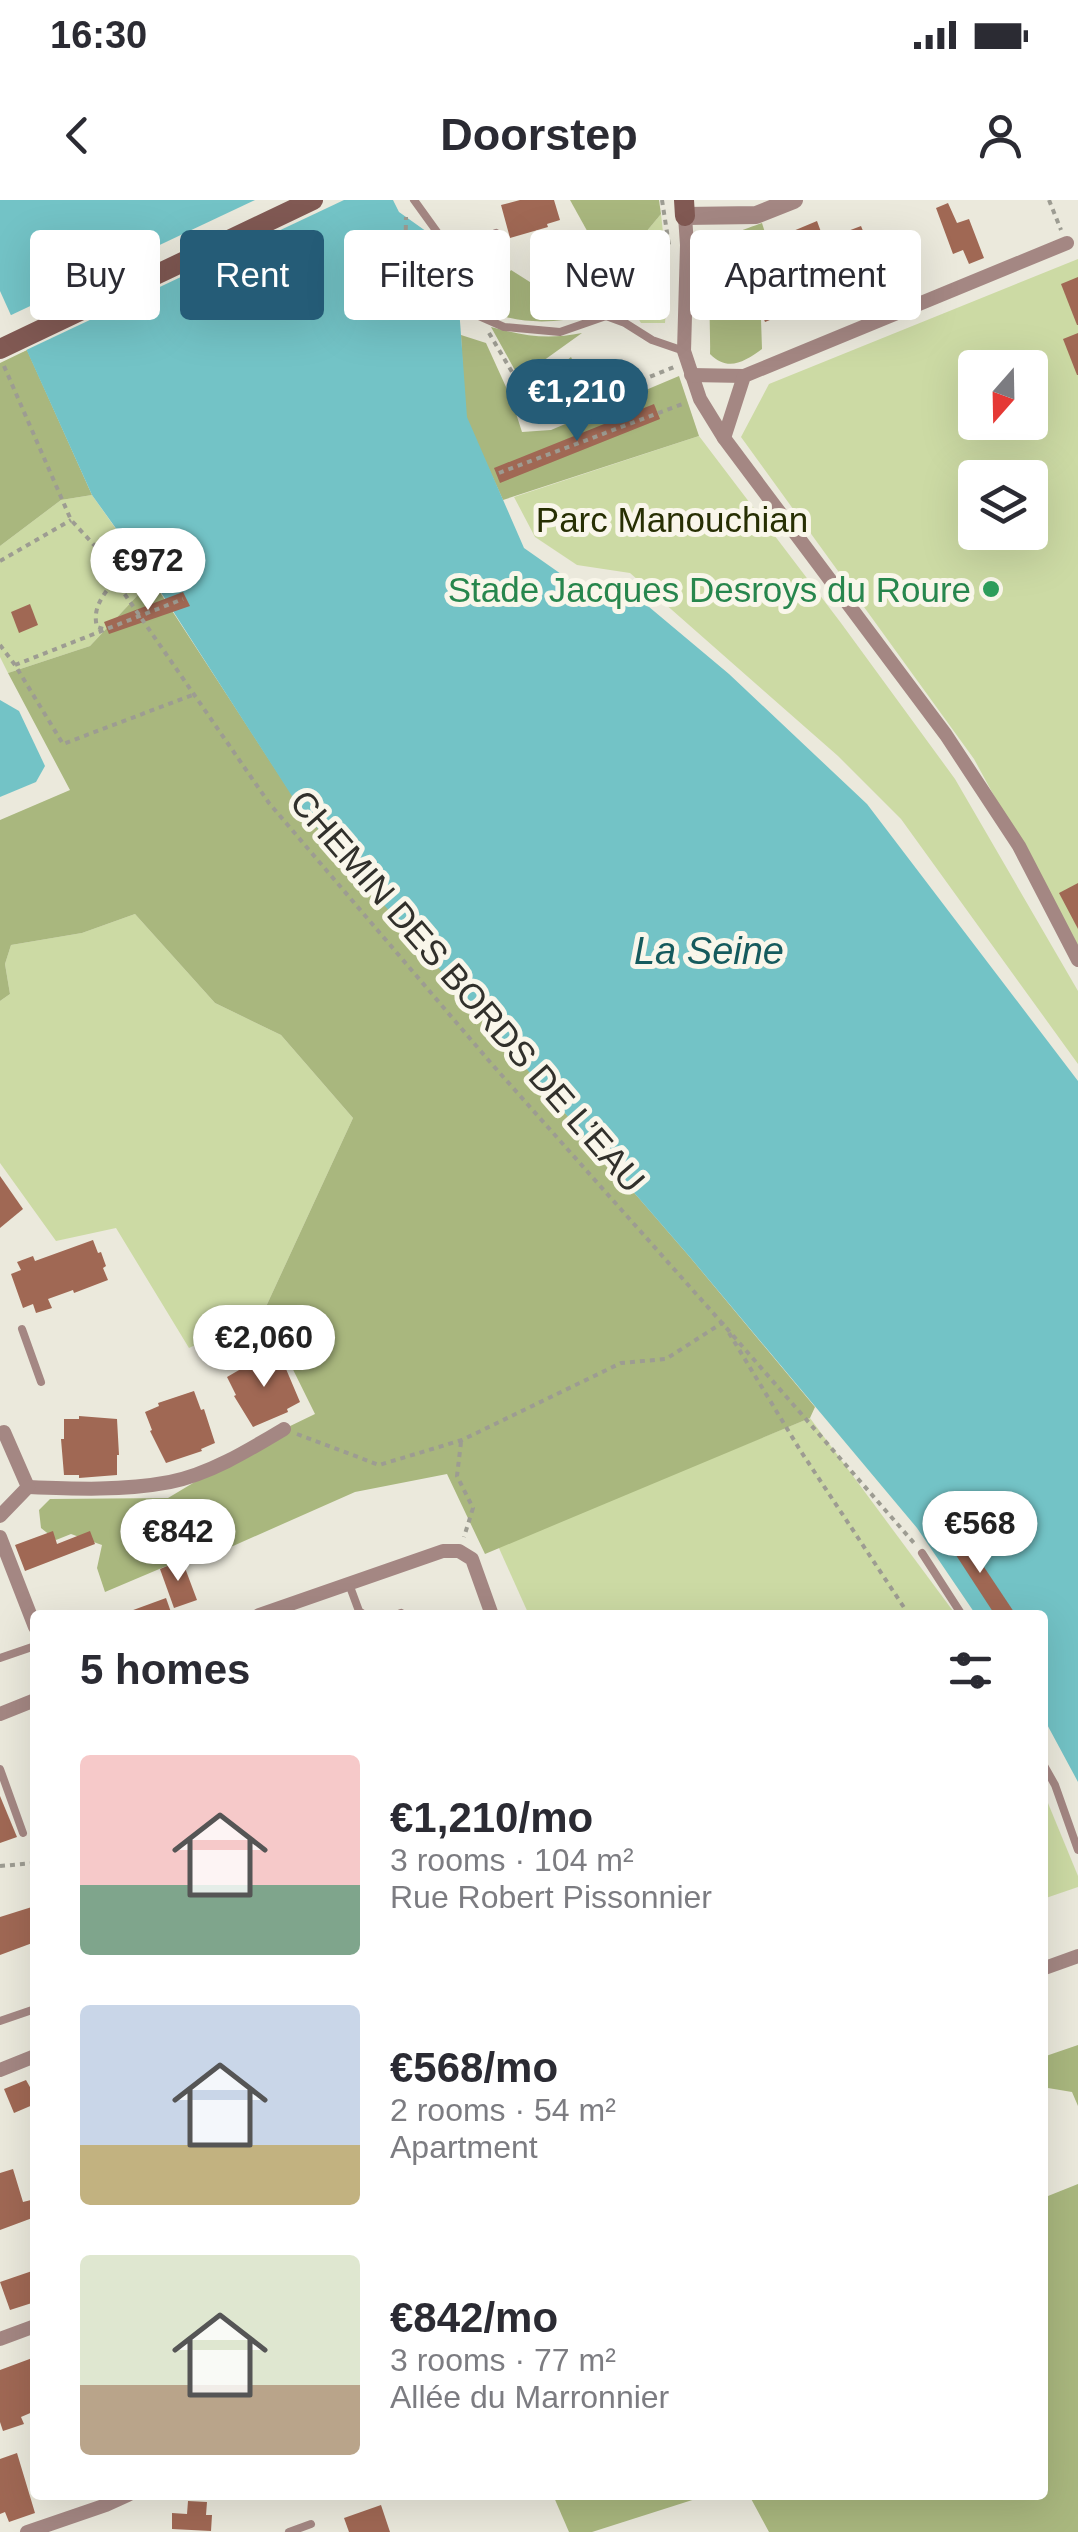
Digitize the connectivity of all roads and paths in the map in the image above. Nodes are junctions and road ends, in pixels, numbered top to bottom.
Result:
1 (282, 200) edge
2 (313, 200) edge
3 (414, 200) edge
4 (794, 200) edge
5 (1049, 200) edge
6 (684, 208) edge
7 (406, 216) dead end
8 (406, 230) edge
9 (436, 230) edge
10 (1066, 244) joint
11 (481, 320) edge
12 (488, 320) edge
13 (594, 320) edge
14 (617, 320) edge
15 (0, 334) edge
16 (0, 348) edge
17 (0, 357) edge
18 (688, 362) junction
19 (744, 376) junction
20 (700, 399) junction
21 (724, 438) junction
22 (499, 473) dead end
23 (72, 520) junction
24 (0, 560) edge
25 (115, 580) junction
26 (182, 598) dead end
27 (103, 629) junction
28 (0, 645) edge
29 (14, 664) junction
30 (195, 694) junction
31 (1078, 960) edge
32 (722, 1323) junction
33 (22, 1328) dead end
34 (42, 1382) dead end
35 (284, 1430) joint
36 (4, 1432) dead end
37 (462, 1440) junction
38 (28, 1487) junction
39 (0, 1516) edge
40 (0, 1537) edge
41 (460, 1551) junction
42 (922, 1553) joint
43 (348, 1584) junction
44 (273, 1610) edge
45 (359, 1610) edge
46 (490, 1610) edge
47 (906, 1610) edge
48 (959, 1610) edge
49 (30, 1614) edge
50 (30, 1648) edge
51 (0, 1658) edge
52 (30, 1702) edge
53 (0, 1714) edge
54 (0, 1769) edge
55 (1048, 1773) edge
56 (23, 1832) dead end
57 (1078, 1850) edge
58 (30, 1863) edge
59 (0, 1866) edge
60 (1078, 1956) edge
61 (1048, 1966) edge
62 (30, 2011) edge
63 (0, 2021) edge
64 (30, 2058) edge
65 (0, 2070) edge
66 (30, 2328) edge
67 (0, 2338) edge
68 (118, 2500) edge
69 (310, 2524) dead end
70 (27, 2532) edge
71 (289, 2532) edge

1 - 15 main road
2 - 16 main road
3 - 9 lane
4 - 6 street
5 - 10 path
6 - 18 street
7 - 8 path
10 - 19 street
11 - 18 path
12 - 13 lane
14 - 18 lane
17 - 23 path, CHEMIN DES BORDS DE L’EAU
18 - 19 street
18 - 20 street
19 - 21 street
20 - 21 street
20 - 22 path
21 - 31 street
23 - 24 path
23 - 25 path, CHEMIN DES BORDS DE L’EAU
25 - 27 path
25 - 30 path, CHEMIN DES BORDS DE L’EAU
26 - 27 path
27 - 29 path
28 - 29 path
29 - 30 path
30 - 32 path, CHEMIN DES BORDS DE L’EAU
32 - 37 path
32 - 42 path, CHEMIN DES BORDS DE L’EAU
32 - 47 path
33 - 34 lane
35 - 37 path
35 - 38 street
36 - 38 street
37 - 41 path
38 - 39 street
40 - 49 street
41 - 43 street
41 - 46 street
42 - 48 lane
43 - 44 street
43 - 45 lane
50 - 51 lane
52 - 53 street
54 - 56 lane
55 - 57 lane
58 - 59 path
60 - 61 street
62 - 63 lane
64 - 65 street
66 - 67 street
68 - 70 street
69 - 71 lane

